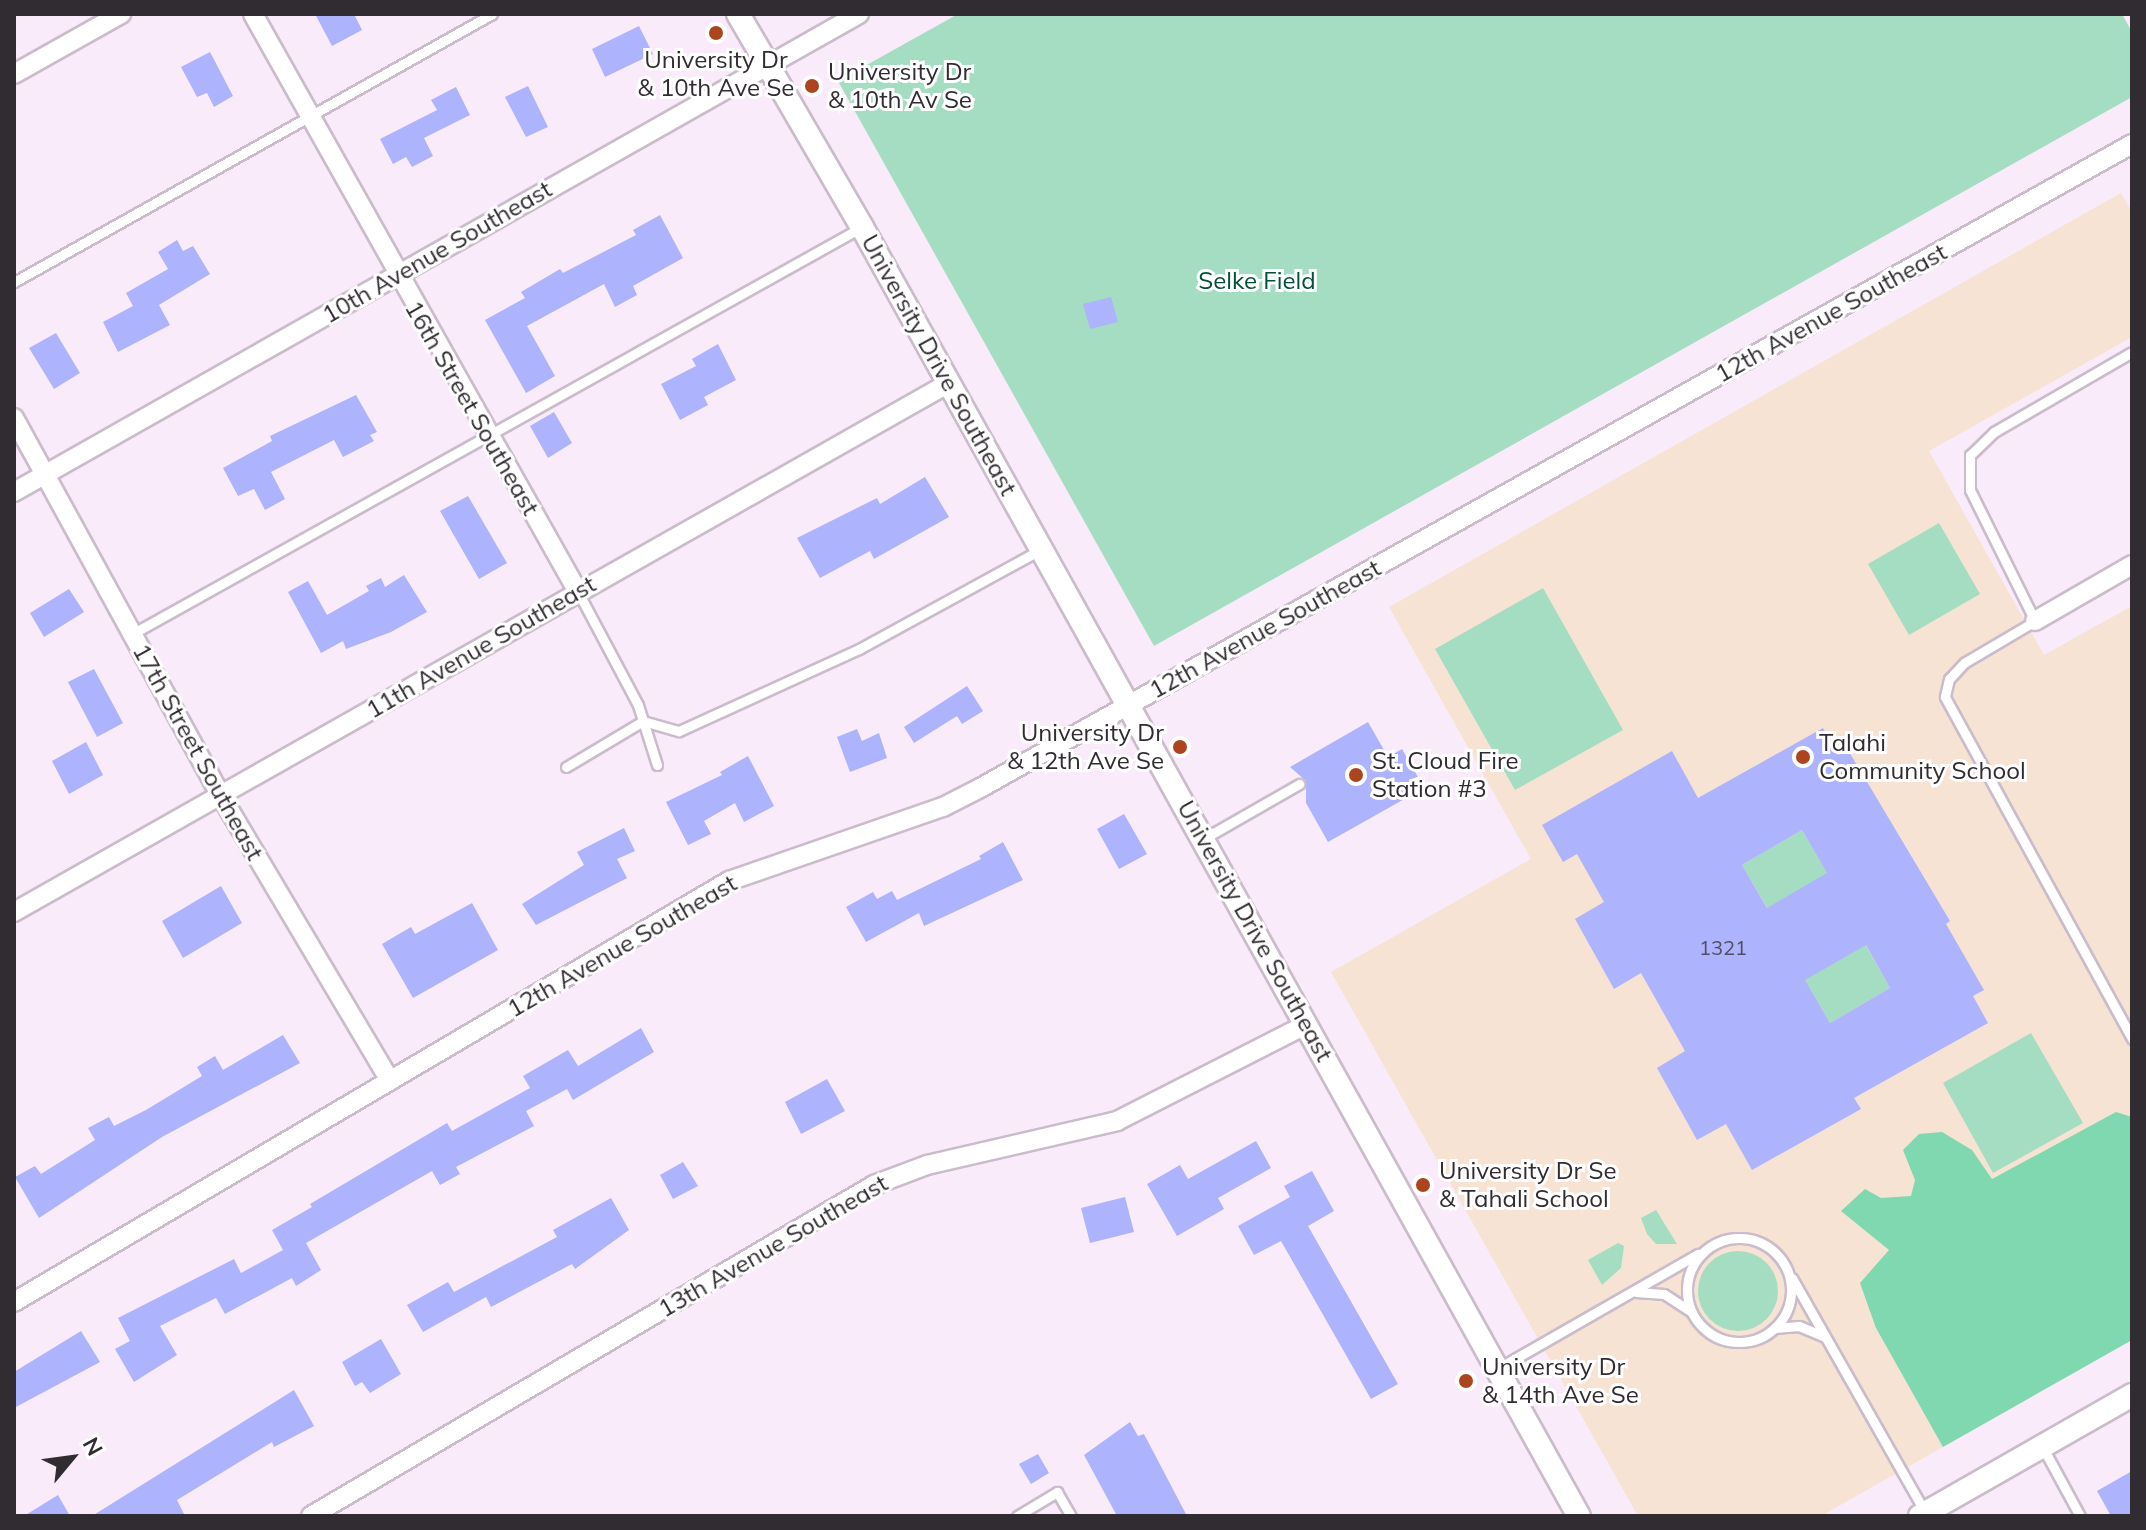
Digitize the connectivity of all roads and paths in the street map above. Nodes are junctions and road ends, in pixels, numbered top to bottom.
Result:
1 (121, 14) edge
2 (253, 14) edge
3 (492, 14) edge
4 (738, 14) edge
5 (859, 14) edge
6 (766, 65) junction
7 (14, 74) edge
8 (309, 118) junction
9 (2132, 144) edge
10 (862, 227) junction
11 (396, 276) junction
12 (14, 282) edge
13 (2132, 352) edge
14 (949, 383) junction
15 (14, 418) edge
16 (487, 435) junction
17 (45, 474) junction
18 (14, 492) edge
19 (1042, 549) junction
20 (2132, 565) edge
21 (578, 592) junction
22 (2035, 621) junction
23 (132, 634) junction
24 (1128, 705) junction
25 (643, 721) junction
26 (657, 765) dead end
27 (566, 767) dead end
28 (1299, 784) dead end
29 (221, 796) junction
30 (1203, 839) junction
31 (14, 912) edge
32 (1307, 1024) junction
33 (2132, 1039) edge
34 (390, 1081) junction
35 (1708, 1248) junction
36 (1786, 1268) junction
37 (1633, 1293) junction
38 (14, 1302) edge
39 (1692, 1313) junction
40 (1775, 1328) junction
41 (1826, 1338) junction
42 (1497, 1369) junction
43 (2132, 1395) edge
44 (2042, 1446) junction
45 (1923, 1514) edge
46 (311, 1516) edge
47 (1017, 1516) edge
48 (1071, 1516) edge
49 (1579, 1516) edge
50 (2080, 1516) edge

1 - 7 street
2 - 8 street, 16th Street Southeast
3 - 8 lane
4 - 6 street, University Drive Southeast
5 - 6 street, 10th Avenue Southeast
6 - 10 street, University Drive Southeast
6 - 11 street, 10th Avenue Southeast
8 - 11 street, 16th Street Southeast
8 - 12 lane
9 - 24 street, 12th Avenue Southeast
10 - 14 street, University Drive Southeast
10 - 16 lane
11 - 16 street, 16th Street Southeast
11 - 17 street, 10th Avenue Southeast
13 - 22 lane
14 - 19 street, University Drive Southeast
14 - 21 street, 11th Avenue Southeast
15 - 17 street, 17th Street Southeast
16 - 21 street, 16th Street Southeast
16 - 23 lane
17 - 18 street, 10th Avenue Southeast
17 - 23 street, 17th Street Southeast
19 - 24 street, University Drive Southeast
19 - 25 lane
20 - 22 street
21 - 25 lane
21 - 29 street, 11th Avenue Southeast
22 - 33 lane
23 - 29 street, 17th Street Southeast
24 - 30 street, University Drive Southeast
24 - 34 street, 12th Avenue Southeast
25 - 26 lane
25 - 27 lane
28 - 30 lane
29 - 31 street, 11th Avenue Southeast
29 - 34 street, 17th Street Southeast
30 - 32 street, University Drive Southeast
32 - 42 street, University Drive Southeast
32 - 46 street, 13th Avenue Southeast
34 - 38 street, 12th Avenue Southeast
35 - 36 lane
35 - 37 lane
35 - 39 lane
36 - 40 lane
36 - 41 lane
37 - 39 lane
37 - 42 lane
39 - 40 lane
40 - 41 lane
41 - 45 lane
42 - 49 street, University Drive Southeast
43 - 44 street
44 - 45 street
44 - 50 lane
47 - 48 lane

